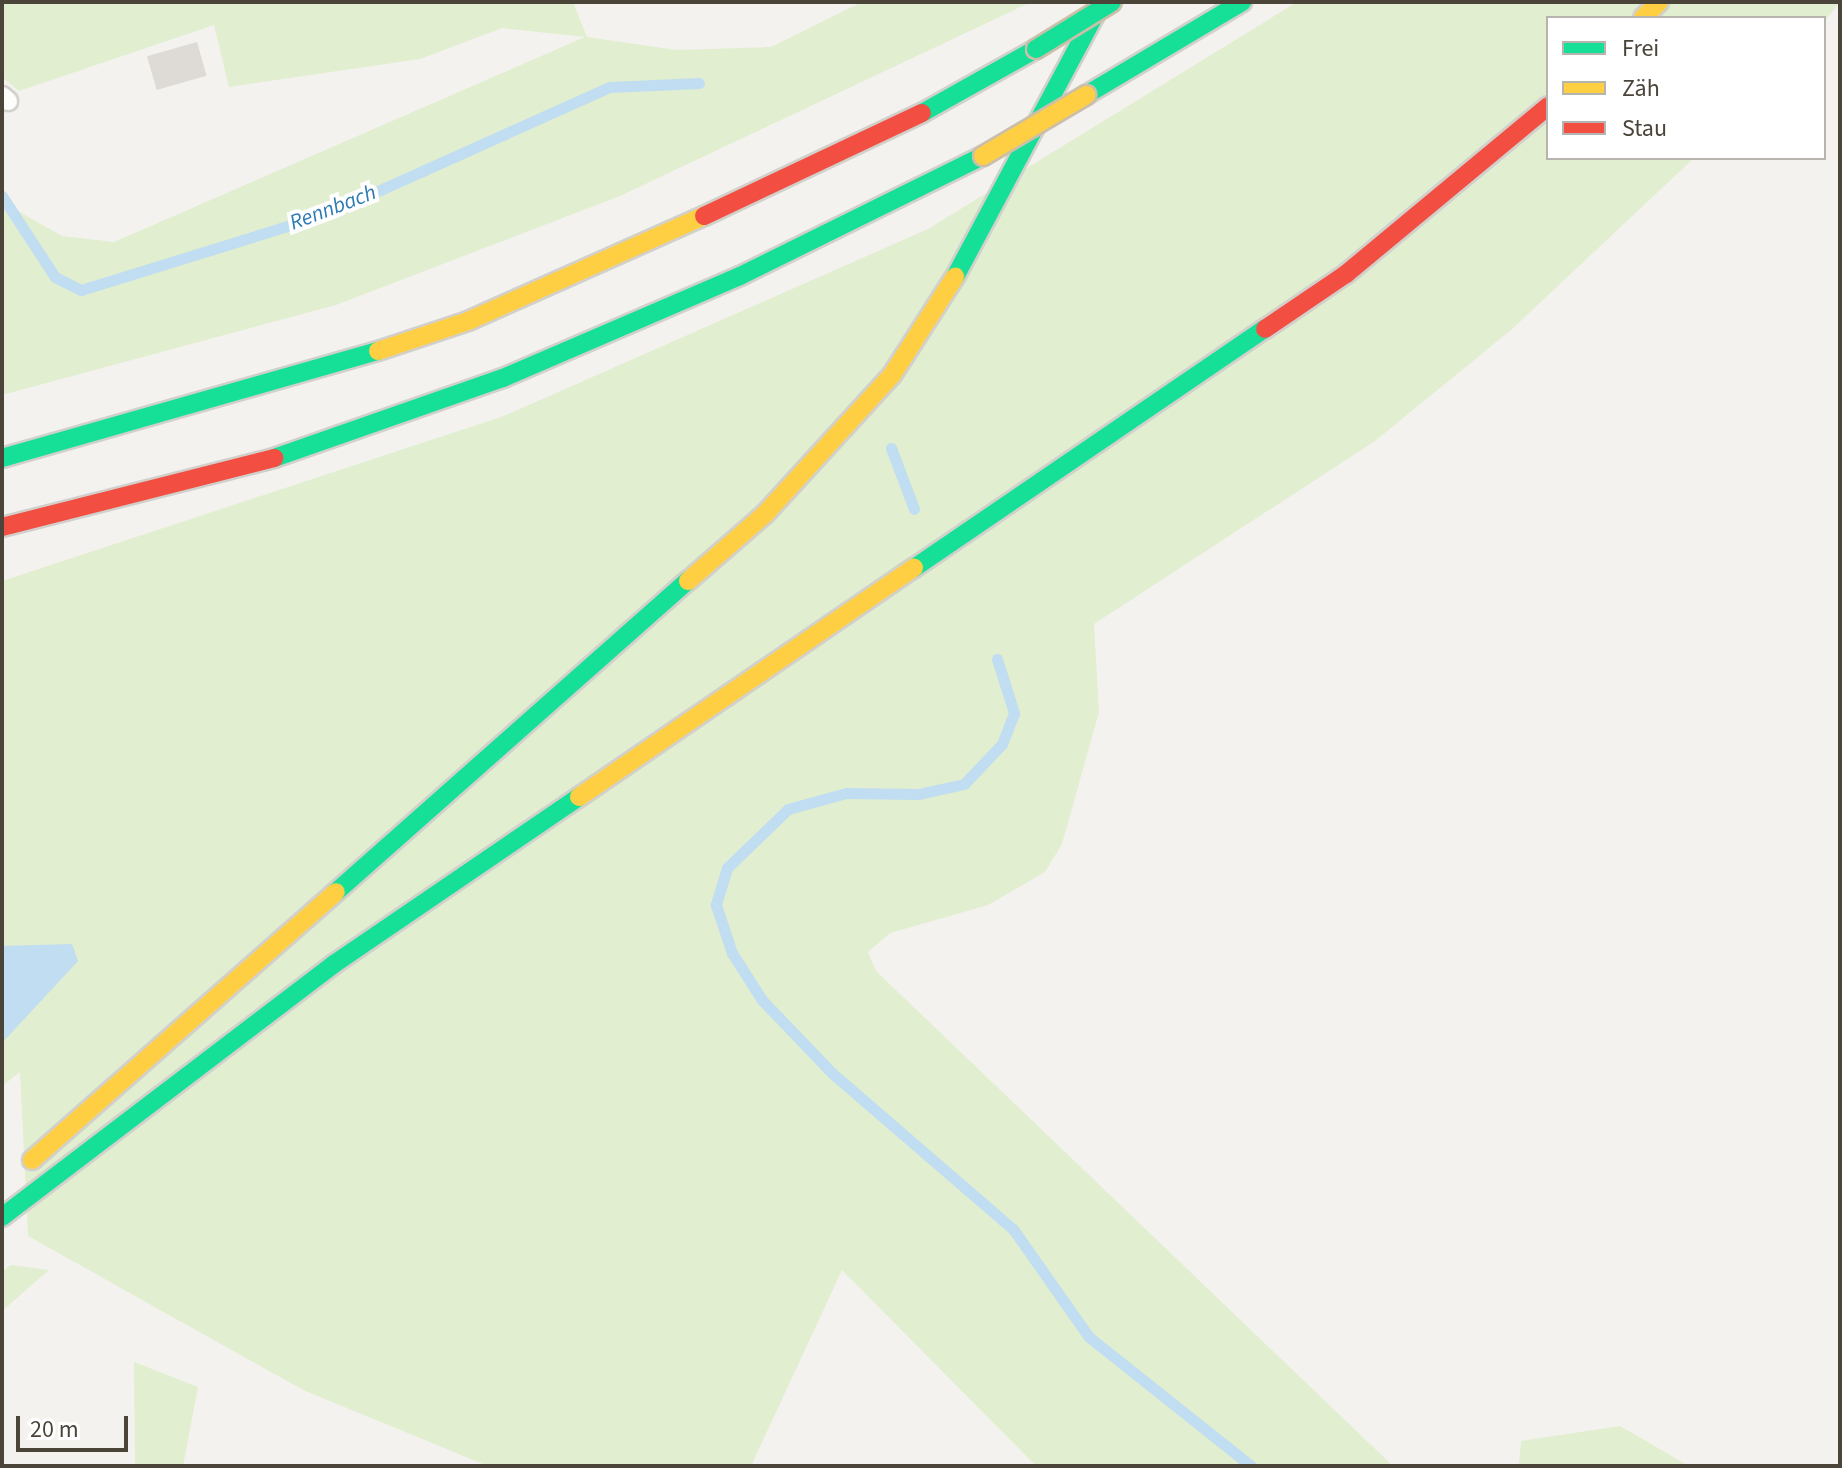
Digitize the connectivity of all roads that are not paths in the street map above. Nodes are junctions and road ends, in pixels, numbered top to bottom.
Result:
1 (1102, 2) edge
2 (1112, 2) edge
3 (1242, 2) edge
4 (1546, 108) edge
5 (2, 458) edge
6 (2, 527) edge
7 (14, 1176) dead end
8 (2, 1217) edge

1 - 7 highway
2 - 5 highway, bridge
3 - 6 highway, bridge
4 - 8 highway

